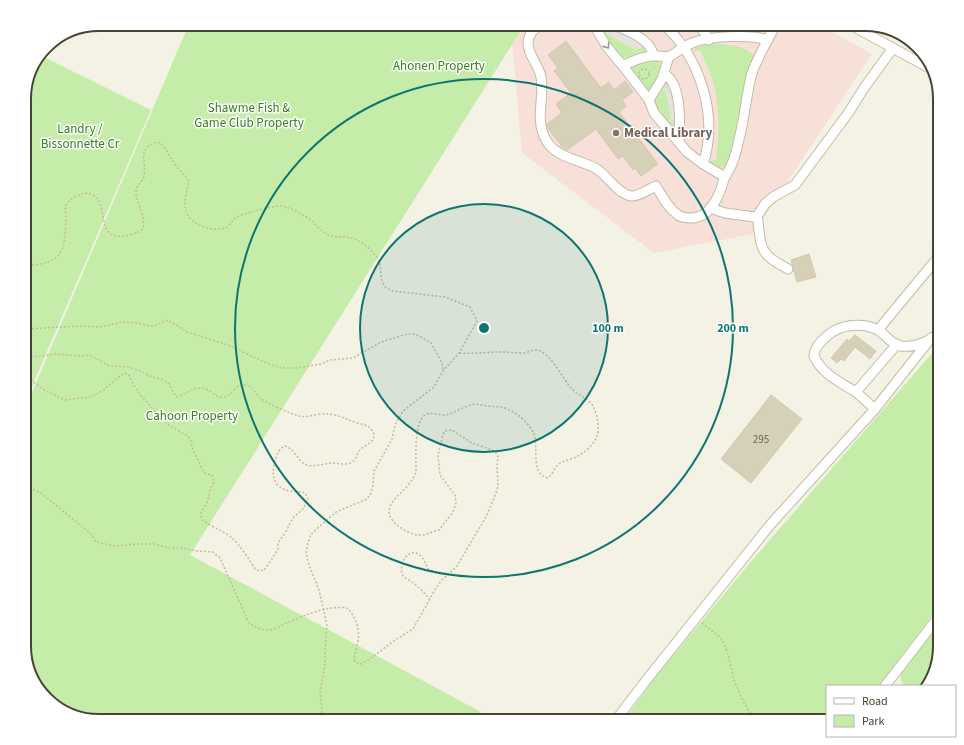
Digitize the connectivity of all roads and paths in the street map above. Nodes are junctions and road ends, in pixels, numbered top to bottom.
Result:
1 (533, 31) edge
2 (597, 31) edge
3 (627, 31) edge
4 (671, 31) edge
5 (703, 31) edge
6 (772, 31) edge
7 (862, 31) edge
8 (709, 40) junction
9 (768, 40) junction
10 (684, 47) junction
11 (893, 48) junction
12 (653, 56) junction
13 (669, 56) junction
14 (923, 65) edge
15 (623, 66) junction
16 (664, 74) junction
17 (644, 79) joint
18 (649, 100) junction
19 (679, 142) junction
20 (702, 164) junction
21 (725, 177) junction
22 (710, 208) junction
23 (757, 216) junction
24 (933, 263) edge
25 (31, 266) edge
26 (788, 269) dead end
27 (31, 329) edge
28 (878, 330) junction
29 (931, 338) joint
30 (897, 344) junction
31 (458, 353) junction
32 (31, 357) edge
33 (443, 371) junction
34 (31, 380) edge
35 (856, 392) junction
36 (875, 409) junction
37 (31, 488) edge
38 (449, 574) junction
39 (430, 600) junction
40 (323, 610) junction
41 (696, 618) junction
42 (933, 624) edge
43 (886, 685) edge
44 (321, 714) edge
45 (621, 714) edge
46 (751, 714) edge

1 - 22 street
2 -> 15 street
3 - 12 street
4 - 10 street
5 - 8 street
6 - 9 street
7 - 11 street
8 - 9 street
8 - 10 street
9 - 21 street
10 - 13 street
10 - 20 street
11 - 14 street
11 - 23 street
12 - 13 street
12 - 15 street
13 - 16 street
15 - 18 street
16 - 18 street
16 - 19 street
17 - 17 path
18 - 19 street
19 - 20 street
20 - 21 street
21 - 22 street
22 - 23 street
23 - 26 street
24 - 28 street
25 - 31 path
27 - 33 path
28 - 30 street
28 - 35 street
29 - 30 street
29 - 36 street
30 - 35 street
31 - 33 path
31 - 38 path
32 - 34 path
33 - 40 path
35 - 36 street
36 - 41 street
37 - 40 path
38 - 39 path
38 - 39 path
39 - 40 path
40 - 44 path
41 - 45 street
41 - 46 path
42 - 43 street

